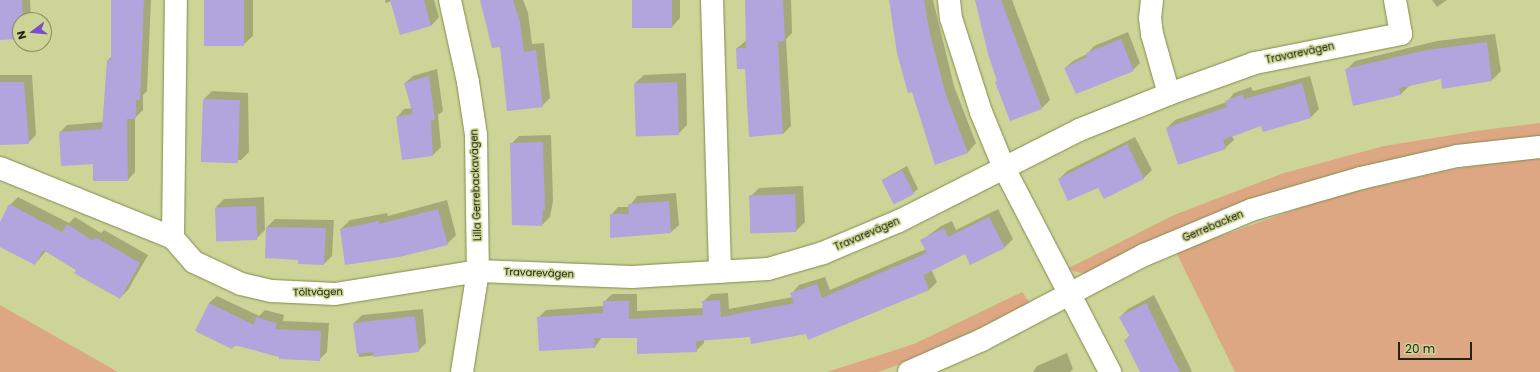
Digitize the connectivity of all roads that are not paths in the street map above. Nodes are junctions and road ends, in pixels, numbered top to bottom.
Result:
1 (176, 0) edge
2 (450, 0) edge
3 (712, 0) edge
4 (949, 0) edge
5 (1152, 0) edge
6 (1395, 0) edge
7 (1169, 94) junction
8 (1540, 147) edge
9 (0, 168) edge
10 (1004, 168) junction
11 (173, 238) junction
12 (478, 272) junction
13 (720, 272) junction
14 (1069, 294) junction
15 (462, 372) edge
16 (909, 372) edge
17 (1110, 372) edge

1 - 11 street
2 - 12 street, Lilla Gerrebackavägen
3 - 13 street
4 - 10 street
5 - 7 street
6 - 7 street, Travarevägen
7 - 10 street, Travarevägen
8 - 14 street, Gerrebacken
9 - 11 street, Töltvägen
10 - 13 street, Travarevägen
10 - 14 street
11 - 12 street, Töltvägen
12 - 13 street, Travarevägen
12 - 15 street, Lilla Gerrebackavägen
14 - 16 street, Gerrebacken
14 - 17 street

